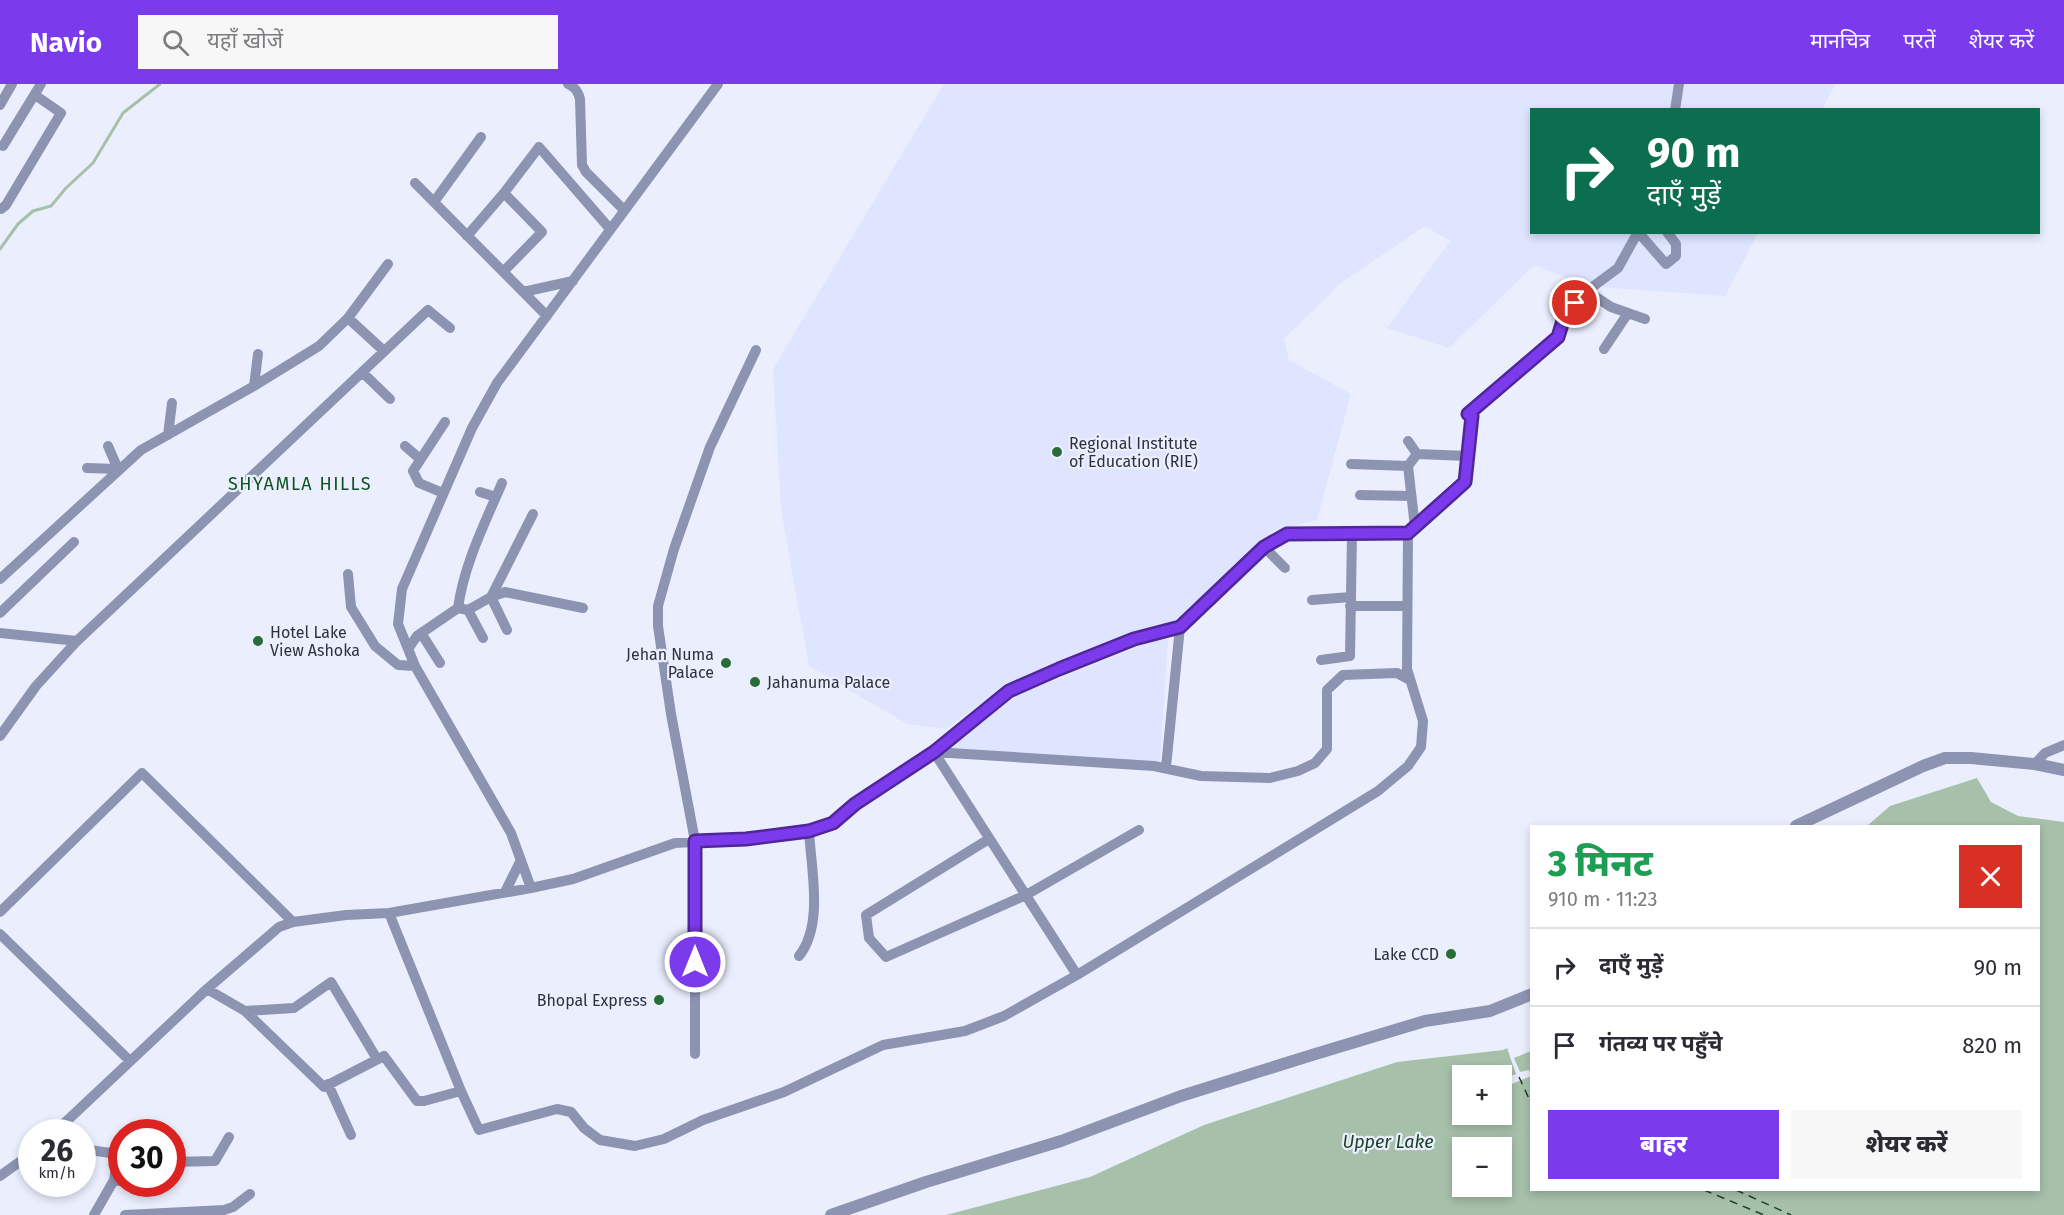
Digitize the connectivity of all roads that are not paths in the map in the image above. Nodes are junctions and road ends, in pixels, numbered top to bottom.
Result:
1 (12, 84) edge
2 (568, 84) edge
3 (718, 84) edge
4 (1679, 84) edge
5 (36, 88) edge
6 (0, 105) edge
7 (1675, 108) edge
8 (481, 137) dead end
9 (3, 146) dead end
10 (415, 183) dead end
11 (504, 192) junction
12 (434, 202) junction
13 (1, 209) edge
14 (624, 210) junction
15 (610, 229) junction
16 (1637, 234) edge
17 (1640, 234) edge
18 (1668, 234) edge
19 (467, 236) junction
20 (388, 264) dead end
21 (503, 273) junction
22 (573, 281) junction
23 (1587, 291) junction
24 (523, 292) junction
25 (1575, 303) junction
26 (1628, 313) junction
27 (1590, 315) dead end
28 (547, 316) junction
29 (348, 318) junction
30 (1645, 319) dead end
31 (450, 328) dead end
32 (1604, 349) dead end
33 (756, 350) dead end
34 (384, 351) junction
35 (258, 354) dead end
36 (362, 372) junction
37 (254, 386) junction
38 (390, 399) dead end
39 (172, 403) dead end
40 (445, 422) dead end
41 (168, 435) junction
42 (1408, 441) dead end
43 (108, 446) dead end
44 (405, 446) dead end
45 (1417, 454) junction
46 (1468, 456) junction
47 (420, 459) junction
48 (1351, 464) dead end
49 (1408, 466) junction
50 (87, 468) dead end
51 (118, 469) junction
52 (502, 483) dead end
53 (480, 492) dead end
54 (443, 493) junction
55 (1360, 495) dead end
56 (1411, 496) junction
57 (496, 497) junction
58 (533, 514) dead end
59 (1411, 530) junction
60 (1352, 533) junction
61 (74, 542) dead end
62 (1264, 547) junction
63 (1285, 568) dead end
64 (348, 574) dead end
65 (0, 579) edge
66 (491, 597) junction
67 (1312, 600) dead end
68 (1351, 602) junction
69 (1407, 606) junction
70 (583, 608) dead end
71 (463, 609) junction
72 (0, 613) edge
73 (1180, 627) junction
74 (507, 630) dead end
75 (0, 633) edge
76 (421, 633) junction
77 (483, 638) dead end
78 (77, 641) junction
79 (408, 649) junction
80 (1321, 660) dead end
81 (441, 663) dead end
82 (415, 666) junction
83 (1410, 680) junction
84 (0, 736) edge
85 (2064, 745) edge
86 (934, 752) junction
87 (2035, 764) junction
88 (1166, 767) junction
89 (2064, 770) edge
90 (1798, 825) edge
91 (1139, 830) dead end
92 (809, 831) junction
93 (989, 839) junction
94 (695, 841) junction
95 (521, 860) junction
96 (531, 888) junction
97 (505, 892) junction
98 (1026, 895) junction
99 (0, 912) edge
100 (389, 914) junction
101 (293, 922) junction
102 (0, 934) edge
103 (800, 956) dead end
104 (1077, 975) junction
105 (207, 989) junction
106 (1530, 995) edge
107 (245, 1011) junction
108 (695, 1054) dead end
109 (377, 1059) junction
110 (130, 1061) junction
111 (328, 1084) junction
112 (461, 1091) junction
113 (69, 1119) edge
114 (351, 1135) dead end
115 (229, 1137) dead end
116 (18, 1162) edge
117 (186, 1162) edge
118 (0, 1176) edge
119 (250, 1194) dead end
120 (108, 1195) edge
121 (224, 1213) edge
122 (94, 1215) edge
123 (125, 1215) edge
124 (831, 1215) edge

1 - 6 street
2 - 14 street
3 - 14 street
4 - 7 street
5 - 9 street
5 - 13 street
8 - 12 street
10 - 12 street
11 - 15 street
11 - 19 street
11 - 21 street
12 - 19 street
14 - 15 street
15 - 22 street
16 - 23 street
17 - 18 street
19 - 21 street
20 - 29 street
21 - 24 street
22 - 24 street
22 - 28 street
23 - 25 street
23 - 26 street
24 - 28 street
25 - 27 street
25 - 46 street
26 - 30 street
26 - 32 street
28 - 54 street
29 - 34 street
29 - 37 street
31 - 34 street
33 - 94 street
34 - 36 street
35 - 37 street
36 - 38 street
36 - 78 street
37 - 41 street
39 - 41 street
40 - 47 street
41 - 51 street
42 - 45 street
43 - 51 street
44 - 47 street
45 - 46 street
45 - 49 street
46 - 59 street
47 - 54 street
48 - 49 street
49 - 56 street
50 - 51 street
51 - 65 street
52 - 57 street
53 - 57 street
54 - 79 street
55 - 56 street
56 - 59 street
57 - 71 street
58 - 66 street
59 - 60 street
59 - 69 street
60 - 62 street
60 - 68 street
61 - 72 street
62 - 63 street
62 - 73 street
64 - 82 street
66 - 70 street
66 - 71 street
66 - 74 street
67 - 68 street
68 - 69 street
68 - 80 street
69 - 83 street
71 - 76 street
71 - 77 street
73 - 86 street
73 - 88 street
75 - 78 street
76 - 79 street
76 - 81 street
78 - 84 street
79 - 82 street
82 - 95 street
83 - 88 street
83 - 104 street
85 - 87 street
86 - 88 street
86 - 92 street
86 - 93 street
87 - 89 street
87 - 90 street
91 - 98 street
92 - 94 street
92 - 103 street
93 - 98 street
93 - 98 street
94 - 96 street
94 - 108 street
95 - 96 street
95 - 97 street
96 - 97 street
97 - 100 street
98 - 104 street
99 - 101 street
100 - 101 street
100 - 112 street
101 - 105 street
102 - 110 street
104 - 112 street
105 - 107 street
105 - 110 street
106 - 124 street
107 - 109 street
107 - 111 street
109 - 111 street
109 - 112 street
110 - 113 street
111 - 114 street
115 - 117 street
116 - 118 street
119 - 121 street
120 - 122 street
121 - 123 street

